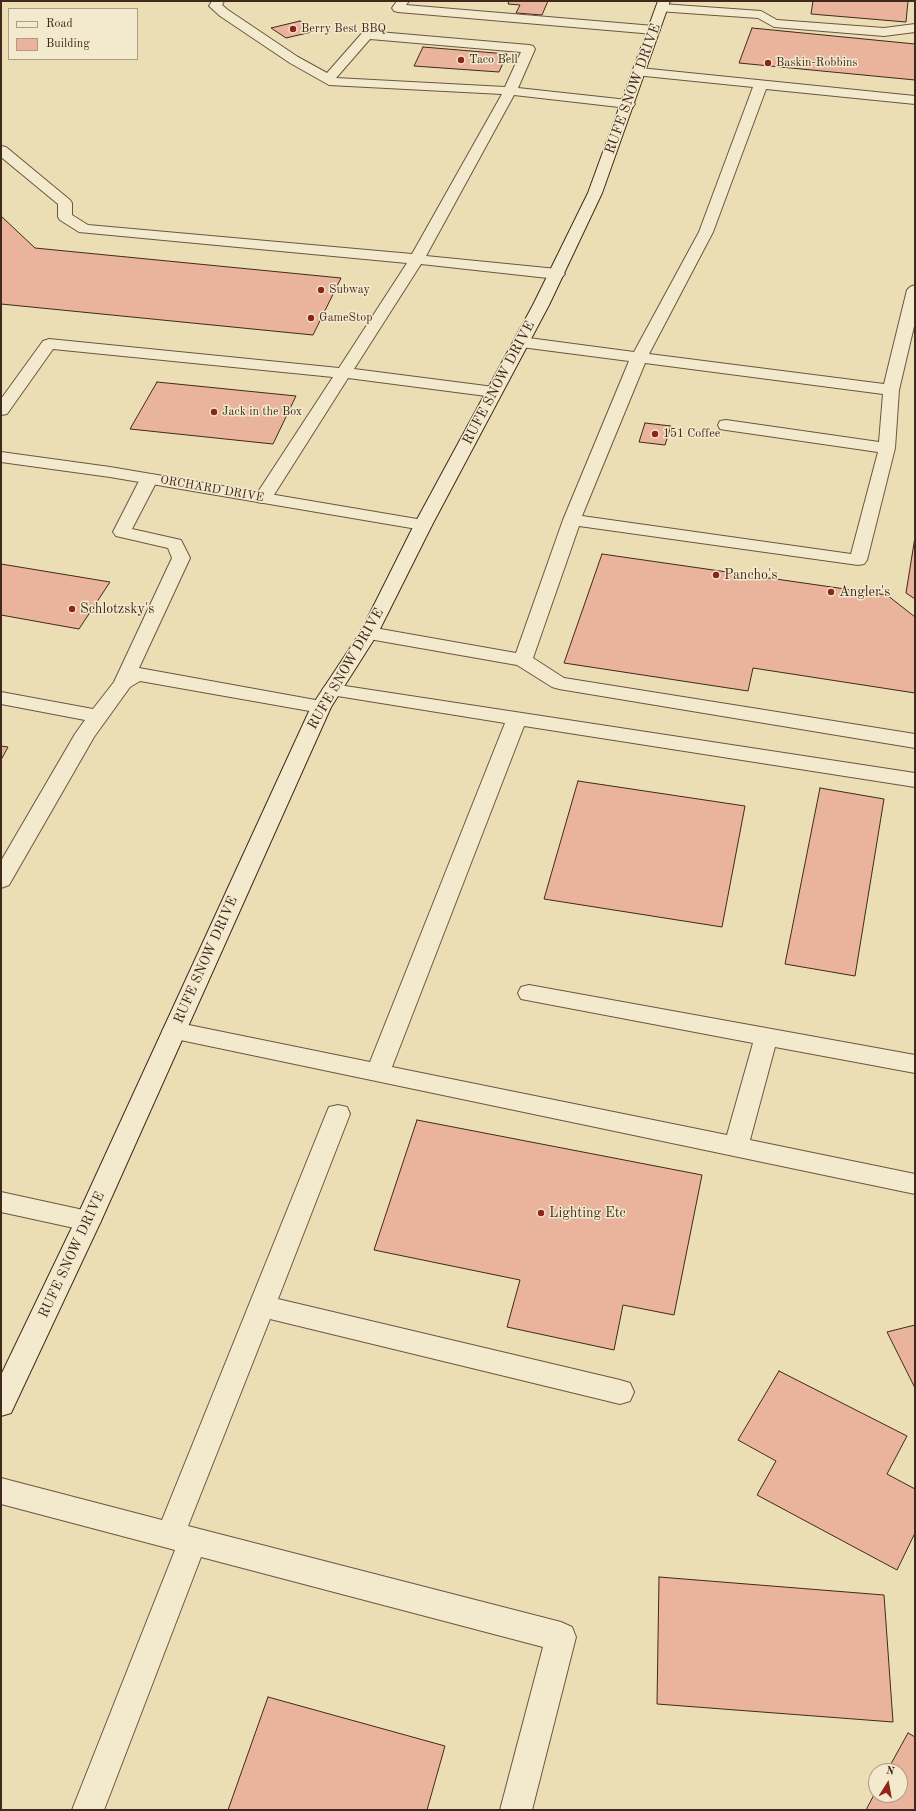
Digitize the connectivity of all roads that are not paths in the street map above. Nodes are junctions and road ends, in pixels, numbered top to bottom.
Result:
1 (218, 1) edge
2 (403, 1) edge
3 (663, 5) edge
4 (915, 28) edge
5 (654, 30) junction
6 (640, 72) junction
7 (329, 78) junction
8 (761, 84) junction
9 (510, 91) junction
10 (915, 100) edge
11 (628, 104) junction
12 (1, 150) edge
13 (417, 259) junction
14 (557, 274) junction
15 (915, 290) edge
16 (521, 342) junction
17 (639, 357) junction
18 (345, 373) junction
19 (891, 390) junction
20 (494, 392) junction
21 (1, 410) edge
22 (726, 425) dead end
23 (887, 448) junction
24 (1, 457) edge
25 (149, 479) junction
26 (263, 498) junction
27 (572, 520) junction
28 (423, 525) junction
29 (368, 633) junction
30 (523, 660) junction
31 (122, 683) junction
32 (332, 690) junction
33 (1, 698) edge
34 (320, 707) junction
35 (98, 716) junction
36 (516, 718) junction
37 (915, 741) edge
38 (915, 780) edge
39 (9, 851) edge
40 (1, 880) edge
41 (529, 993) dead end
42 (174, 1031) junction
43 (766, 1037) junction
44 (915, 1064) edge
45 (378, 1073) junction
46 (338, 1114) dead end
47 (736, 1146) junction
48 (915, 1184) edge
49 (1, 1202) edge
50 (88, 1222) junction
51 (262, 1306) junction
52 (620, 1392) dead end
53 (1, 1404) edge
54 (1, 1491) edge
55 (182, 1537) junction
56 (88, 1810) edge
57 (516, 1810) edge

1 - 7 main road
2 - 5 main road
3 - 4 main road
3 - 5 main road, RUFE SNOW DRIVE
5 - 6 main road, RUFE SNOW DRIVE
6 - 8 main road
6 - 11 main road, RUFE SNOW DRIVE
7 - 9 main road
7 - 9 main road
8 - 10 main road
8 - 17 main road
9 - 11 main road
9 - 13 main road
11 - 14 main road, RUFE SNOW DRIVE
12 - 13 main road
13 - 14 main road
13 - 18 main road
14 - 16 main road, RUFE SNOW DRIVE
15 - 19 main road
16 - 17 main road
16 - 20 main road, RUFE SNOW DRIVE
17 - 19 main road
17 - 27 main road
18 - 20 main road
18 - 21 main road
18 - 26 main road
19 - 23 main road
20 - 28 main road, RUFE SNOW DRIVE
22 - 23 main road
23 - 27 main road
24 - 25 main road, ORCHARD DRIVE
25 - 26 main road, ORCHARD DRIVE
25 - 31 main road
26 - 28 main road, ORCHARD DRIVE
27 - 30 main road
28 - 29 main road, RUFE SNOW DRIVE
29 - 30 main road
29 - 32 main road, RUFE SNOW DRIVE
30 - 37 main road
31 - 34 main road
31 - 35 main road
32 - 34 main road, RUFE SNOW DRIVE
32 - 36 main road
33 - 35 main road
34 - 42 main road, RUFE SNOW DRIVE
35 - 39 main road
36 - 38 main road
36 - 45 main road
39 - 40 main road
41 - 43 main road
42 - 45 main road
42 - 50 main road, RUFE SNOW DRIVE
43 - 44 main road
43 - 47 main road
45 - 47 main road
46 - 51 main road
47 - 48 main road
49 - 50 main road
50 - 53 main road, RUFE SNOW DRIVE
51 - 52 main road
51 - 55 main road
54 - 55 main road
55 - 56 main road
55 - 57 main road

